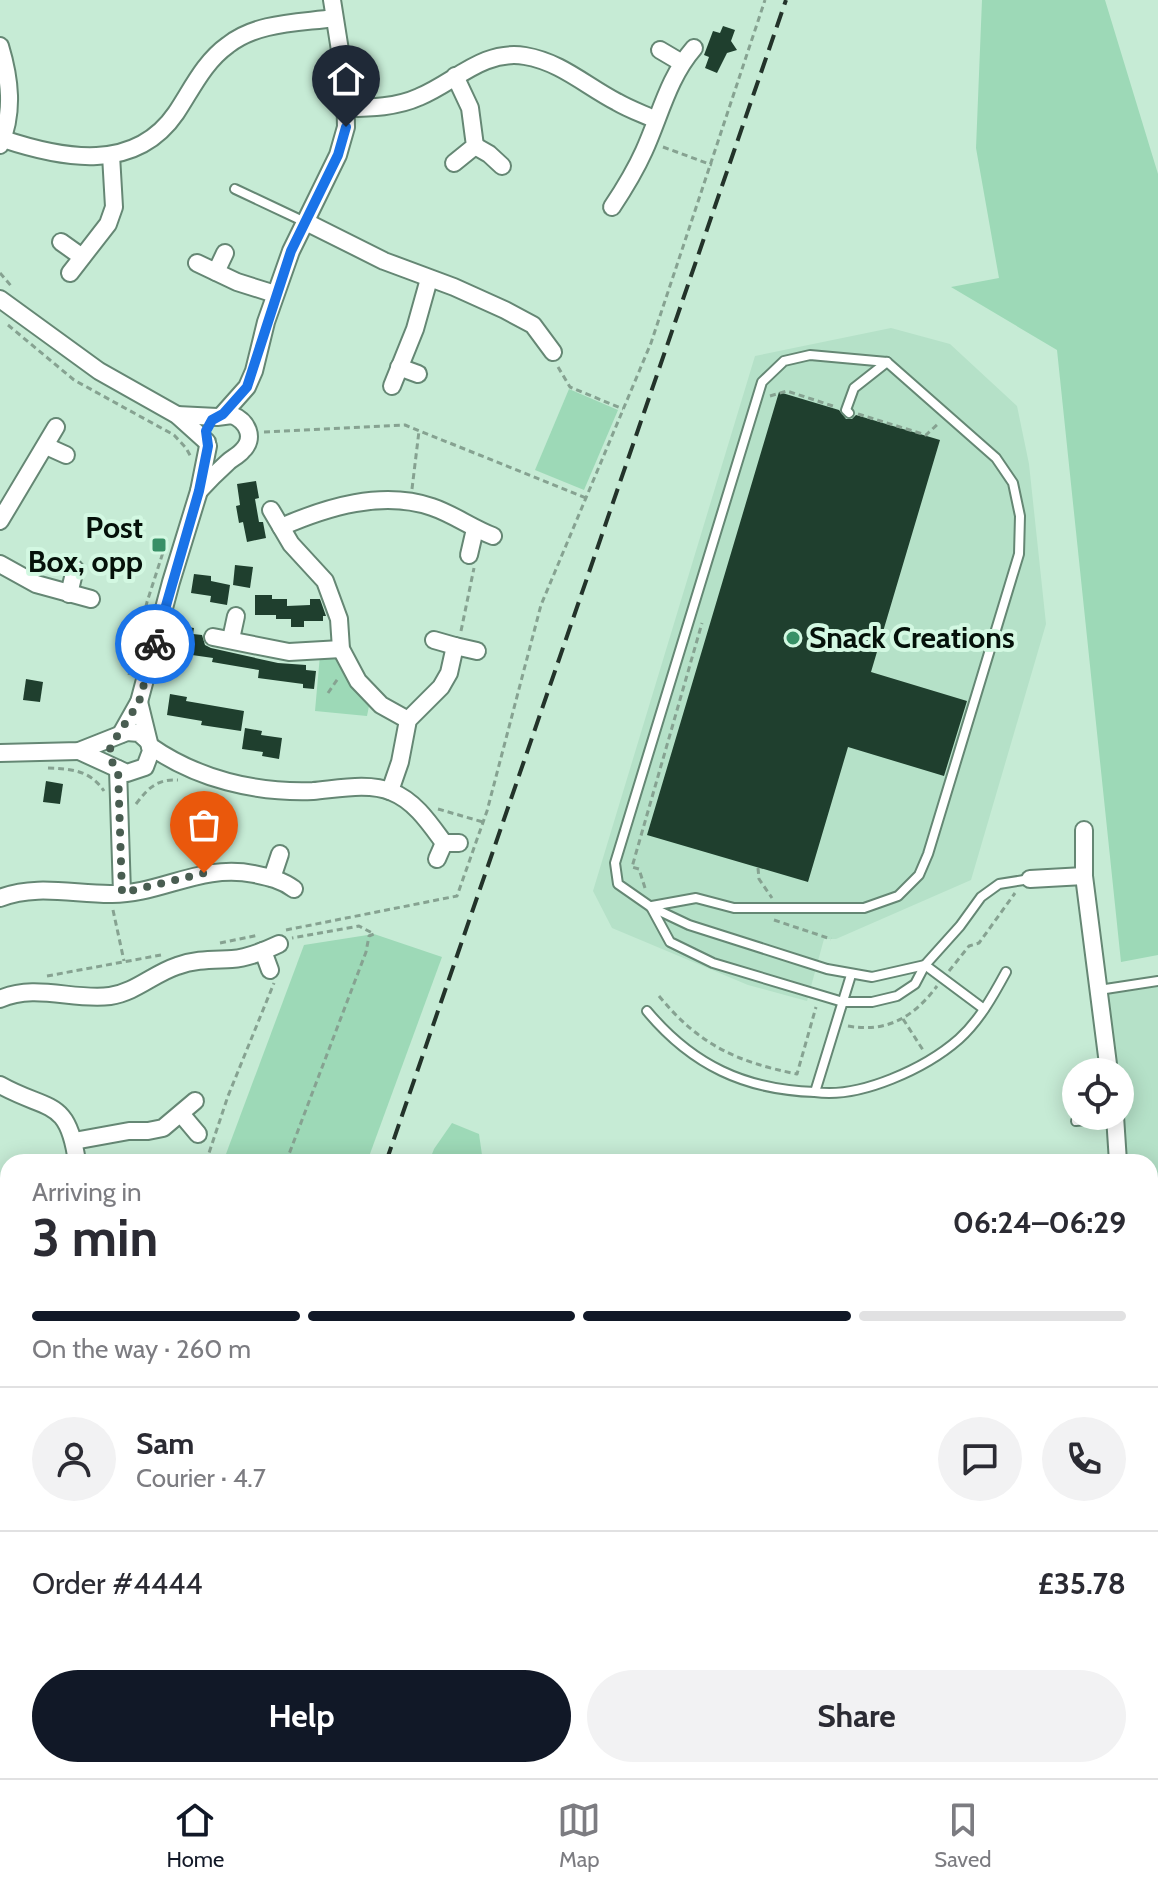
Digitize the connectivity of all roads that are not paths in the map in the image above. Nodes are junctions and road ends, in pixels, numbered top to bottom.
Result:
1 (332, 0) edge
2 (334, 18) junction
3 (0, 46) edge
4 (694, 48) dead end
5 (660, 50) dead end
6 (682, 63) junction
7 (455, 76) junction
8 (347, 108) junction
9 (656, 120) junction
10 (1, 142) edge
11 (475, 146) junction
12 (111, 155) junction
13 (454, 163) dead end
14 (502, 166) dead end
15 (235, 189) dead end
16 (612, 207) dead end
17 (306, 222) junction
18 (61, 242) dead end
19 (225, 253) dead end
20 (82, 257) junction
21 (197, 263) dead end
22 (216, 272) junction
23 (70, 273) dead end
24 (429, 279) junction
25 (275, 294) junction
26 (0, 299) edge
27 (553, 352) road end
28 (887, 362) junction
29 (399, 367) junction
30 (418, 374) dead end
31 (392, 386) dead end
32 (247, 387) junction
33 (847, 412) road end
34 (177, 415) junction
35 (220, 416) junction
36 (56, 427) dead end
37 (253, 428) junction
38 (207, 444) junction
39 (46, 446) junction
40 (66, 455) dead end
41 (233, 456) junction
42 (199, 491) junction
43 (3, 510) edge
44 (271, 510) dead end
45 (281, 527) junction
46 (475, 529) junction
47 (493, 536) dead end
48 (469, 555) road end
49 (0, 564) edge
50 (75, 569) dead end
51 (69, 594) junction
52 (91, 599) dead end
53 (236, 616) dead end
54 (213, 637) dead end
55 (231, 639) junction
56 (434, 640) dead end
57 (455, 646) junction
58 (341, 649) junction
59 (477, 651) dead end
60 (139, 702) junction
61 (408, 720) junction
62 (119, 735) junction
63 (149, 743) junction
64 (79, 751) junction
65 (0, 753) edge
66 (173, 762) junction
67 (116, 768) junction
68 (143, 769) junction
69 (390, 791) junction
70 (119, 815) junction
71 (1084, 830) dead end
72 (447, 848) dead end
73 (280, 854) dead end
74 (1084, 876) junction
75 (272, 878) junction
76 (1030, 879) joint
77 (294, 889) dead end
78 (116, 897) junction
79 (0, 898) edge
80 (651, 907) junction
81 (925, 965) junction
82 (274, 972) road end
83 (1006, 972) dead end
84 (851, 975) junction
85 (1158, 981) edge
86 (1098, 991) junction
87 (0, 999) edge
88 (843, 1002) junction
89 (984, 1009) junction
90 (647, 1011) dead end
91 (1107, 1058) edge
92 (0, 1085) edge
93 (815, 1092) junction
94 (195, 1101) dead end
95 (182, 1115) junction
96 (1116, 1130) edge
97 (198, 1134) dead end
98 (74, 1141) junction
99 (76, 1154) edge
100 (1117, 1154) edge

1 - 2 street
2 - 8 street
2 - 12 street
3 - 10 street
4 - 6 street
5 - 6 street
6 - 9 street
7 - 8 street
7 - 9 street
7 - 11 street
8 - 17 street
9 - 16 street
10 - 12 street
11 - 13 street
11 - 14 street
12 - 20 street
15 - 17 lane
17 - 24 street
17 - 25 street
18 - 20 street
19 - 22 street
20 - 23 street
21 - 22 street
22 - 25 street
24 - 27 street
24 - 29 street
25 - 32 street
26 - 34 street
28 - 33 lane
28 - 80 lane
28 - 80 lane
29 - 30 street
29 - 31 street
32 - 35 street
32 - 37 street
34 - 35 street
34 - 38 street
35 - 37 street
35 - 38 street
36 - 39 street
37 - 41 street
38 - 41 street
38 - 42 street
39 - 40 street
39 - 43 street
41 - 42 street
42 - 60 street
44 - 45 street
45 - 46 street
45 - 58 street
46 - 47 street
46 - 48 street
49 - 51 street
50 - 51 street
51 - 52 street
53 - 55 street
54 - 55 street
55 - 58 street
56 - 57 street
57 - 59 street
57 - 61 street
58 - 61 street
60 - 62 street
60 - 63 street
61 - 69 street
62 - 63 street
62 - 64 street
62 - 67 street
63 - 66 street
63 - 68 street
64 - 65 street
64 - 67 street
66 - 68 street
66 - 69 street
67 - 68 street
67 - 70 street
68 - 70 street
69 - 72 street
70 - 78 street
71 - 74 street
73 - 75 street
74 - 76 street
74 - 86 street
75 - 77 street
75 - 78 street
76 - 81 lane
78 - 79 street
80 - 84 lane
80 - 88 lane
81 - 84 lane
81 - 88 lane
81 - 89 lane
82 - 87 street
83 - 89 lane
84 - 88 lane
85 - 86 lane
86 - 91 street
88 - 93 lane
89 - 93 lane
90 - 93 lane
92 - 98 street
94 - 95 street
95 - 97 street
95 - 98 street
96 - 100 street
98 - 99 street

